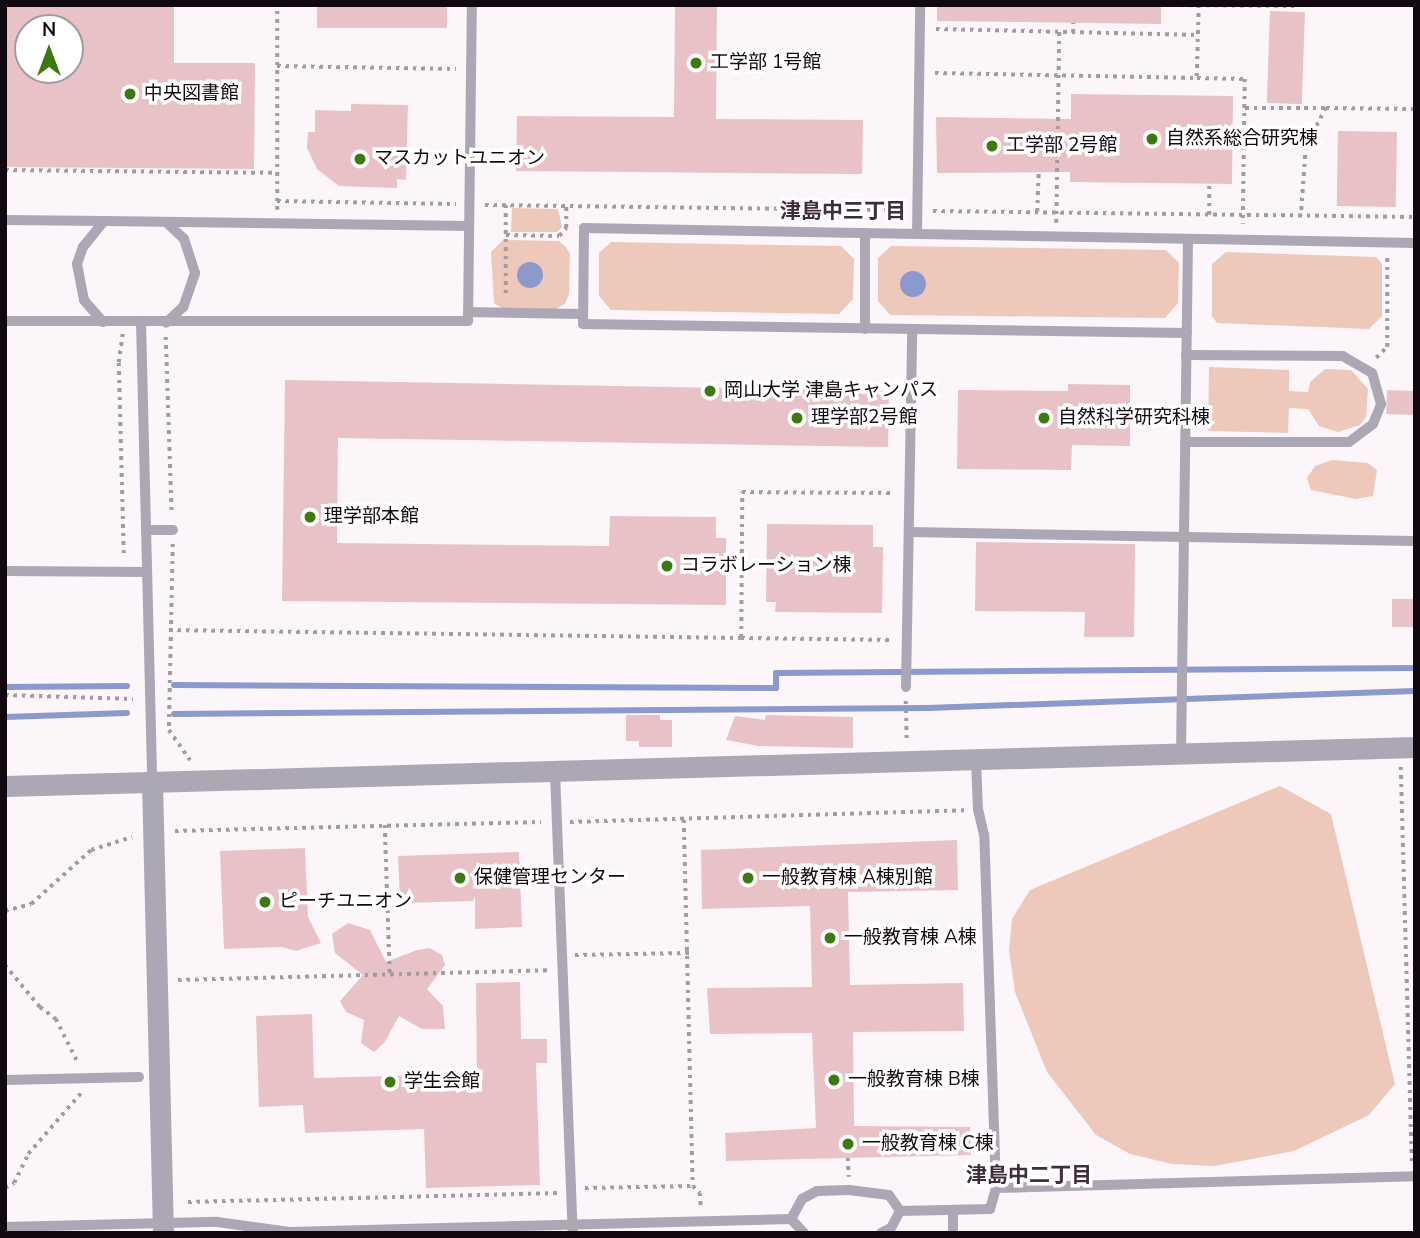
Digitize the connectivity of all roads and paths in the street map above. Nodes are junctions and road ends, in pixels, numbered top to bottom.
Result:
1 (277, 5) edge
2 (472, 5) edge
3 (920, 5) edge
4 (1164, 5) edge
5 (1199, 5) edge
6 (1290, 6) edge
7 (1073, 23) dead end
8 (919, 29) junction
9 (1059, 32) junction
10 (1073, 33) junction
11 (1199, 35) junction
12 (276, 66) junction
13 (471, 69) junction
14 (919, 72) junction
15 (1059, 76) junction
16 (1197, 78) junction
17 (1245, 108) junction
18 (1326, 108) junction
19 (1415, 109) edge
20 (5, 170) edge
21 (276, 173) junction
22 (1038, 174) dead end
23 (1209, 184) dead end
24 (276, 201) junction
25 (469, 204) junction
26 (506, 205) junction
27 (566, 206) junction
28 (917, 211) junction
29 (1037, 212) junction
30 (1056, 212) junction
31 (1209, 215) junction
32 (1244, 215) junction
33 (1301, 216) junction
34 (1415, 217) edge
35 (5, 220) edge
36 (104, 221) junction
37 (165, 222) junction
38 (276, 223) junction
39 (469, 226) junction
40 (864, 233) junction
41 (917, 234) junction
42 (506, 235) junction
43 (1056, 236) junction
44 (1188, 239) junction
45 (1243, 240) junction
46 (1387, 243) junction
47 (1415, 243) edge
48 (468, 312) junction
49 (506, 313) junction
50 (583, 314) junction
51 (5, 321) edge
52 (103, 322) junction
53 (124, 322) junction
54 (141, 322) junction
55 (166, 323) junction
56 (865, 329) junction
57 (912, 330) junction
58 (1186, 333) junction
59 (1186, 355) junction
60 (1367, 367) junction
61 (1185, 442) junction
62 (910, 493) junction
63 (146, 530) junction
64 (173, 530) dead end
65 (909, 532) junction
66 (1183, 535) junction
67 (1415, 541) edge
68 (5, 571) edge
69 (147, 572) junction
70 (125, 573) junction
71 (169, 630) dead end
72 (741, 638) junction
73 (907, 640) junction
74 (907, 682) joint
75 (5, 695) edge
76 (133, 699) dead end
77 (906, 715) dead end
78 (1407, 747) edge
79 (1181, 754) junction
80 (976, 760) junction
81 (555, 772) junction
82 (152, 783) junction
83 (5, 786) edge
84 (978, 810) junction
85 (684, 820) junction
86 (557, 822) junction
87 (385, 825) junction
88 (173, 831) dead end
89 (132, 836) dead end
90 (5, 911) edge
91 (689, 953) junction
92 (564, 956) junction
93 (564, 970) junction
94 (390, 975) junction
95 (178, 980) dead end
96 (139, 1077) dead end
97 (5, 1080) edge
98 (1414, 1176) edge
99 (693, 1186) junction
100 (996, 1188) junction
101 (572, 1189) junction
102 (188, 1202) dead end
103 (953, 1210) junction
104 (900, 1211) junction
105 (791, 1219) junction
106 (701, 1221) junction
107 (5, 1227) edge
108 (163, 1228) edge
109 (232, 1228) edge
110 (573, 1228) edge
111 (56, 1229) edge
112 (289, 1232) edge
113 (804, 1233) edge
114 (881, 1233) edge
115 (953, 1233) edge

1 - 12 path
2 - 13 lane
3 - 8 lane
4 - 5 path
5 - 6 path
5 - 11 path
7 - 10 path
8 - 9 path
8 - 14 lane
9 - 10 path
9 - 15 path
10 - 11 path
11 - 16 path
12 - 13 path
12 - 21 path
13 - 25 lane
14 - 15 path
14 - 28 lane
15 - 16 path
15 - 30 path
16 - 17 path
17 - 18 path
17 - 32 path
18 - 19 path
18 - 33 path
20 - 21 path
21 - 24 path
22 - 29 path
23 - 31 path
24 - 25 path
24 - 38 path
25 - 26 path
25 - 39 lane
26 - 27 path
26 - 42 path
27 - 28 path
27 - 42 path
28 - 29 path
28 - 41 lane
29 - 30 path
30 - 31 path
30 - 43 path
31 - 32 path
32 - 33 path
32 - 45 path
33 - 34 path
35 - 36 lane
36 - 37 lane
36 - 52 lane
37 - 38 lane
37 - 55 lane
38 - 39 lane
39 - 48 lane
40 - 41 lane
40 - 50 lane
40 - 56 lane
41 - 43 lane
42 - 49 path
43 - 44 lane
44 - 45 lane
44 - 58 lane
45 - 46 lane
46 - 47 lane
46 - 60 path
48 - 49 lane
48 - 55 lane
49 - 50 lane
50 - 56 lane
51 - 52 lane
52 - 53 lane
53 - 54 lane
53 - 70 path
54 - 55 lane
54 - 63 lane
56 - 57 lane
57 - 58 lane
57 - 62 lane
58 - 59 lane
59 - 60 lane
59 - 61 lane
60 - 61 lane
61 - 66 lane
62 - 65 lane
62 - 72 path
63 - 64 lane
63 - 69 lane
65 - 66 lane
65 - 73 lane
66 - 67 lane
66 - 79 lane
68 - 70 lane
69 - 70 lane
69 - 82 lane
71 - 72 path
72 - 73 path
73 - 74 lane
74 - 77 path
75 - 76 path
78 - 79 street
78 - 98 path
79 - 80 street
80 - 81 street
80 - 84 lane
81 - 82 street
81 - 86 lane
82 - 83 street
82 - 108 street
84 - 85 path
84 - 100 lane
85 - 86 path
85 - 91 path
86 - 87 path
86 - 92 lane
87 - 88 path
87 - 94 path
89 - 90 path
91 - 92 path
91 - 99 path
92 - 93 lane
93 - 94 path
93 - 101 lane
94 - 95 path
96 - 97 lane
98 - 100 lane
99 - 101 path
99 - 106 path
100 - 103 lane
101 - 102 path
101 - 110 lane
103 - 104 lane
103 - 115 lane
104 - 105 lane
104 - 114 lane
105 - 106 lane
105 - 113 lane
106 - 110 lane
107 - 111 lane
108 - 109 lane
108 - 111 lane
109 - 112 lane
110 - 112 lane

